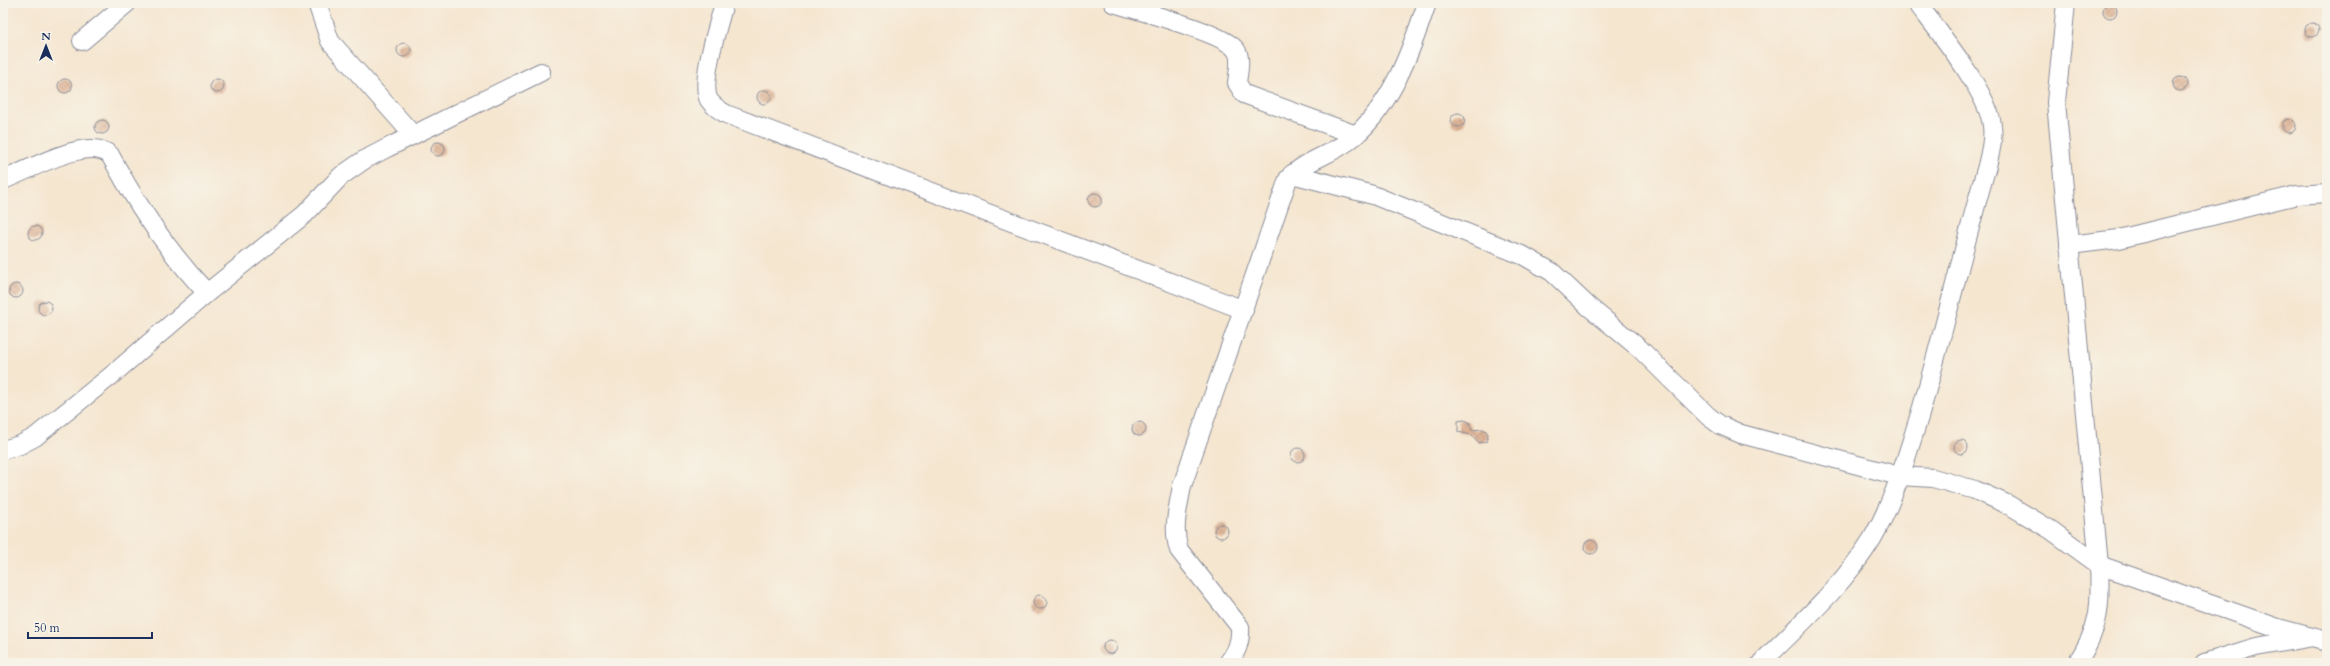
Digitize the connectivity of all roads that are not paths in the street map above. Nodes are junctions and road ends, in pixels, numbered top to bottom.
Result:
1 (127, 3) edge
2 (317, 3) edge
3 (724, 3) edge
4 (1113, 3) edge
5 (1427, 3) edge
6 (1917, 3) edge
7 (2066, 3) edge
8 (82, 41) dead end
9 (541, 72) dead end
10 (413, 135) junction
11 (1356, 135) junction
12 (1292, 174) junction
13 (3, 180) edge
14 (2327, 193) edge
15 (2069, 245) junction
16 (207, 293) junction
17 (1244, 310) junction
18 (3, 450) edge
19 (1899, 476) junction
20 (2099, 565) junction
21 (2319, 639) edge
22 (1228, 663) edge
23 (1761, 663) edge
24 (2077, 663) edge
25 (2204, 663) edge

1 - 8 street
2 - 10 street
3 - 17 street
4 - 11 street
5 - 11 street
6 - 19 street
7 - 15 street
9 - 10 street
10 - 16 street
11 - 12 street
12 - 17 street
12 - 19 street
13 - 16 street
14 - 15 street
15 - 20 street
16 - 18 street
17 - 22 street
19 - 20 street
19 - 23 street
20 - 21 street
20 - 24 street
21 - 25 street

